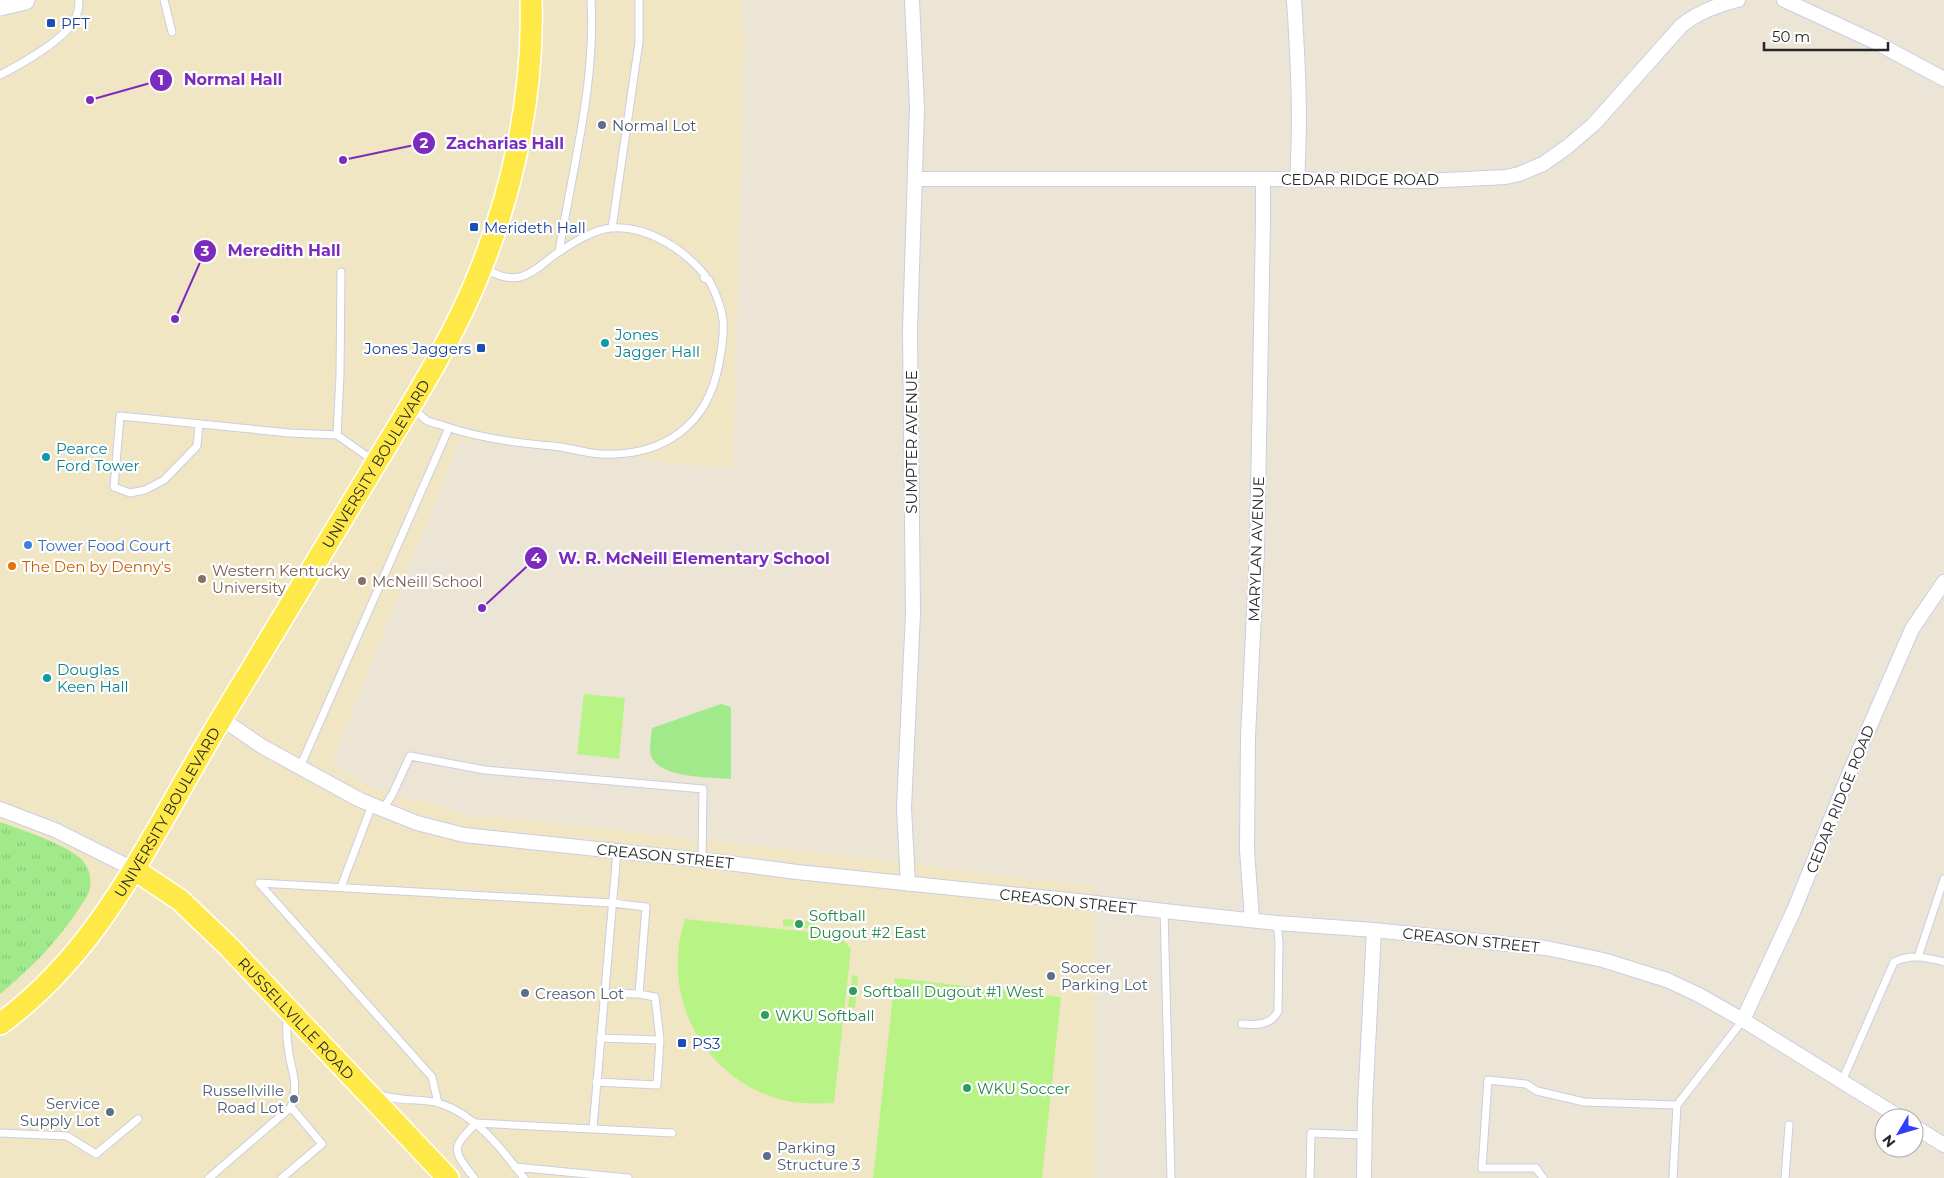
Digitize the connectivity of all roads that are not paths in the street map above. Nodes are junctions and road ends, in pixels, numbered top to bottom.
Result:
1 (25, 0) edge
2 (80, 0) edge
3 (164, 0) edge
4 (531, 0) edge
5 (592, 0) edge
6 (639, 0) edge
7 (912, 0) edge
8 (1294, 0) edge
9 (1738, 0) edge
10 (1784, 0) edge
11 (0, 6) edge
12 (172, 32) dead end
13 (0, 75) edge
14 (1944, 79) edge
15 (1262, 179) junction
16 (1297, 179) junction
17 (915, 180) junction
18 (612, 228) junction
19 (559, 252) junction
20 (481, 268) junction
21 (340, 272) dead end
22 (410, 406) junction
23 (200, 424) junction
24 (449, 428) junction
25 (337, 435) junction
26 (376, 463) junction
27 (1944, 582) edge
28 (222, 719) junction
29 (300, 767) junction
30 (377, 807) junction
31 (0, 809) edge
32 (617, 852) junction
33 (702, 860) junction
34 (135, 870) junction
35 (1944, 879) edge
36 (908, 884) junction
37 (341, 887) junction
38 (612, 903) junction
39 (1164, 911) junction
40 (1252, 919) junction
41 (1277, 923) junction
42 (1374, 930) junction
43 (1918, 957) junction
44 (1944, 962) edge
45 (604, 993) junction
46 (639, 994) junction
47 (287, 1007) junction
48 (1743, 1020) junction
49 (0, 1024) edge
50 (1242, 1024) dead end
51 (600, 1038) junction
52 (660, 1040) junction
53 (1842, 1081) junction
54 (596, 1082) junction
55 (361, 1088) junction
56 (438, 1103) junction
57 (1677, 1105) junction
58 (291, 1107) junction
59 (1885, 1108) edge
60 (138, 1119) dead end
61 (476, 1123) junction
62 (1789, 1125) dead end
63 (594, 1128) junction
64 (1924, 1132) edge
65 (0, 1133) edge
66 (672, 1133) dead end
67 (1364, 1135) junction
68 (1944, 1145) edge
69 (515, 1167) junction
70 (209, 1178) edge
71 (282, 1178) edge
72 (448, 1178) edge
73 (474, 1178) edge
74 (524, 1178) edge
75 (628, 1178) edge
76 (1171, 1178) edge
77 (1310, 1178) edge
78 (1364, 1178) edge
79 (1543, 1178) edge
80 (1673, 1178) edge
81 (1785, 1178) edge

1 - 11 street
2 - 13 lane
3 - 12 lane
4 - 20 main road, UNIVERSITY BOULEVARD
5 - 19 lane
6 - 18 lane
7 - 17 street, SUMPTER AVENUE
8 - 16 street
9 - 16 street, CEDAR RIDGE ROAD
10 - 14 street
15 - 16 street, CEDAR RIDGE ROAD
15 - 17 street, CEDAR RIDGE ROAD
15 - 40 street, MARYLAN AVENUE
17 - 36 street, SUMPTER AVENUE
18 - 19 lane
18 - 24 lane
19 - 20 lane
20 - 22 main road, UNIVERSITY BOULEVARD
21 - 25 lane
22 - 24 lane
22 - 26 main road, UNIVERSITY BOULEVARD
23 - 23 lane
23 - 25 lane
24 - 29 lane
25 - 26 lane
26 - 28 main road, UNIVERSITY BOULEVARD
27 - 48 street, CEDAR RIDGE ROAD
28 - 29 street, CREASON STREET
28 - 34 main road, UNIVERSITY BOULEVARD
29 - 30 street, CREASON STREET
30 - 32 street, CREASON STREET
30 - 33 lane
30 - 37 lane
31 - 34 street
32 - 33 street, CREASON STREET
32 - 38 lane
33 - 36 street, CREASON STREET
34 - 47 main road, RUSSELLVILLE ROAD
34 - 49 main road, UNIVERSITY BOULEVARD
35 - 43 lane
36 - 39 street, CREASON STREET
37 - 38 lane
37 - 56 lane
38 - 45 lane
38 - 46 lane
39 - 40 street, CREASON STREET
39 - 76 lane
40 - 41 street, CREASON STREET
41 - 42 street, CREASON STREET
41 - 50 lane
42 - 48 street, CREASON STREET
42 - 67 street
43 - 44 lane
43 - 53 lane
45 - 46 lane
45 - 51 lane
46 - 52 lane
47 - 55 main road, RUSSELLVILLE ROAD
47 - 58 lane
48 - 53 street, CREASON STREET
48 - 57 lane
51 - 52 lane
51 - 54 lane
52 - 54 lane
53 - 59 street, CREASON STREET
54 - 63 lane
55 - 56 lane
55 - 72 main road, RUSSELLVILLE ROAD
56 - 61 lane
57 - 79 lane
57 - 80 lane
58 - 70 lane
58 - 71 lane
60 - 65 lane
61 - 63 lane
61 - 69 lane
61 - 73 lane
62 - 81 lane
63 - 66 lane
64 - 68 street
67 - 77 lane
67 - 78 street
69 - 74 lane
69 - 75 lane

